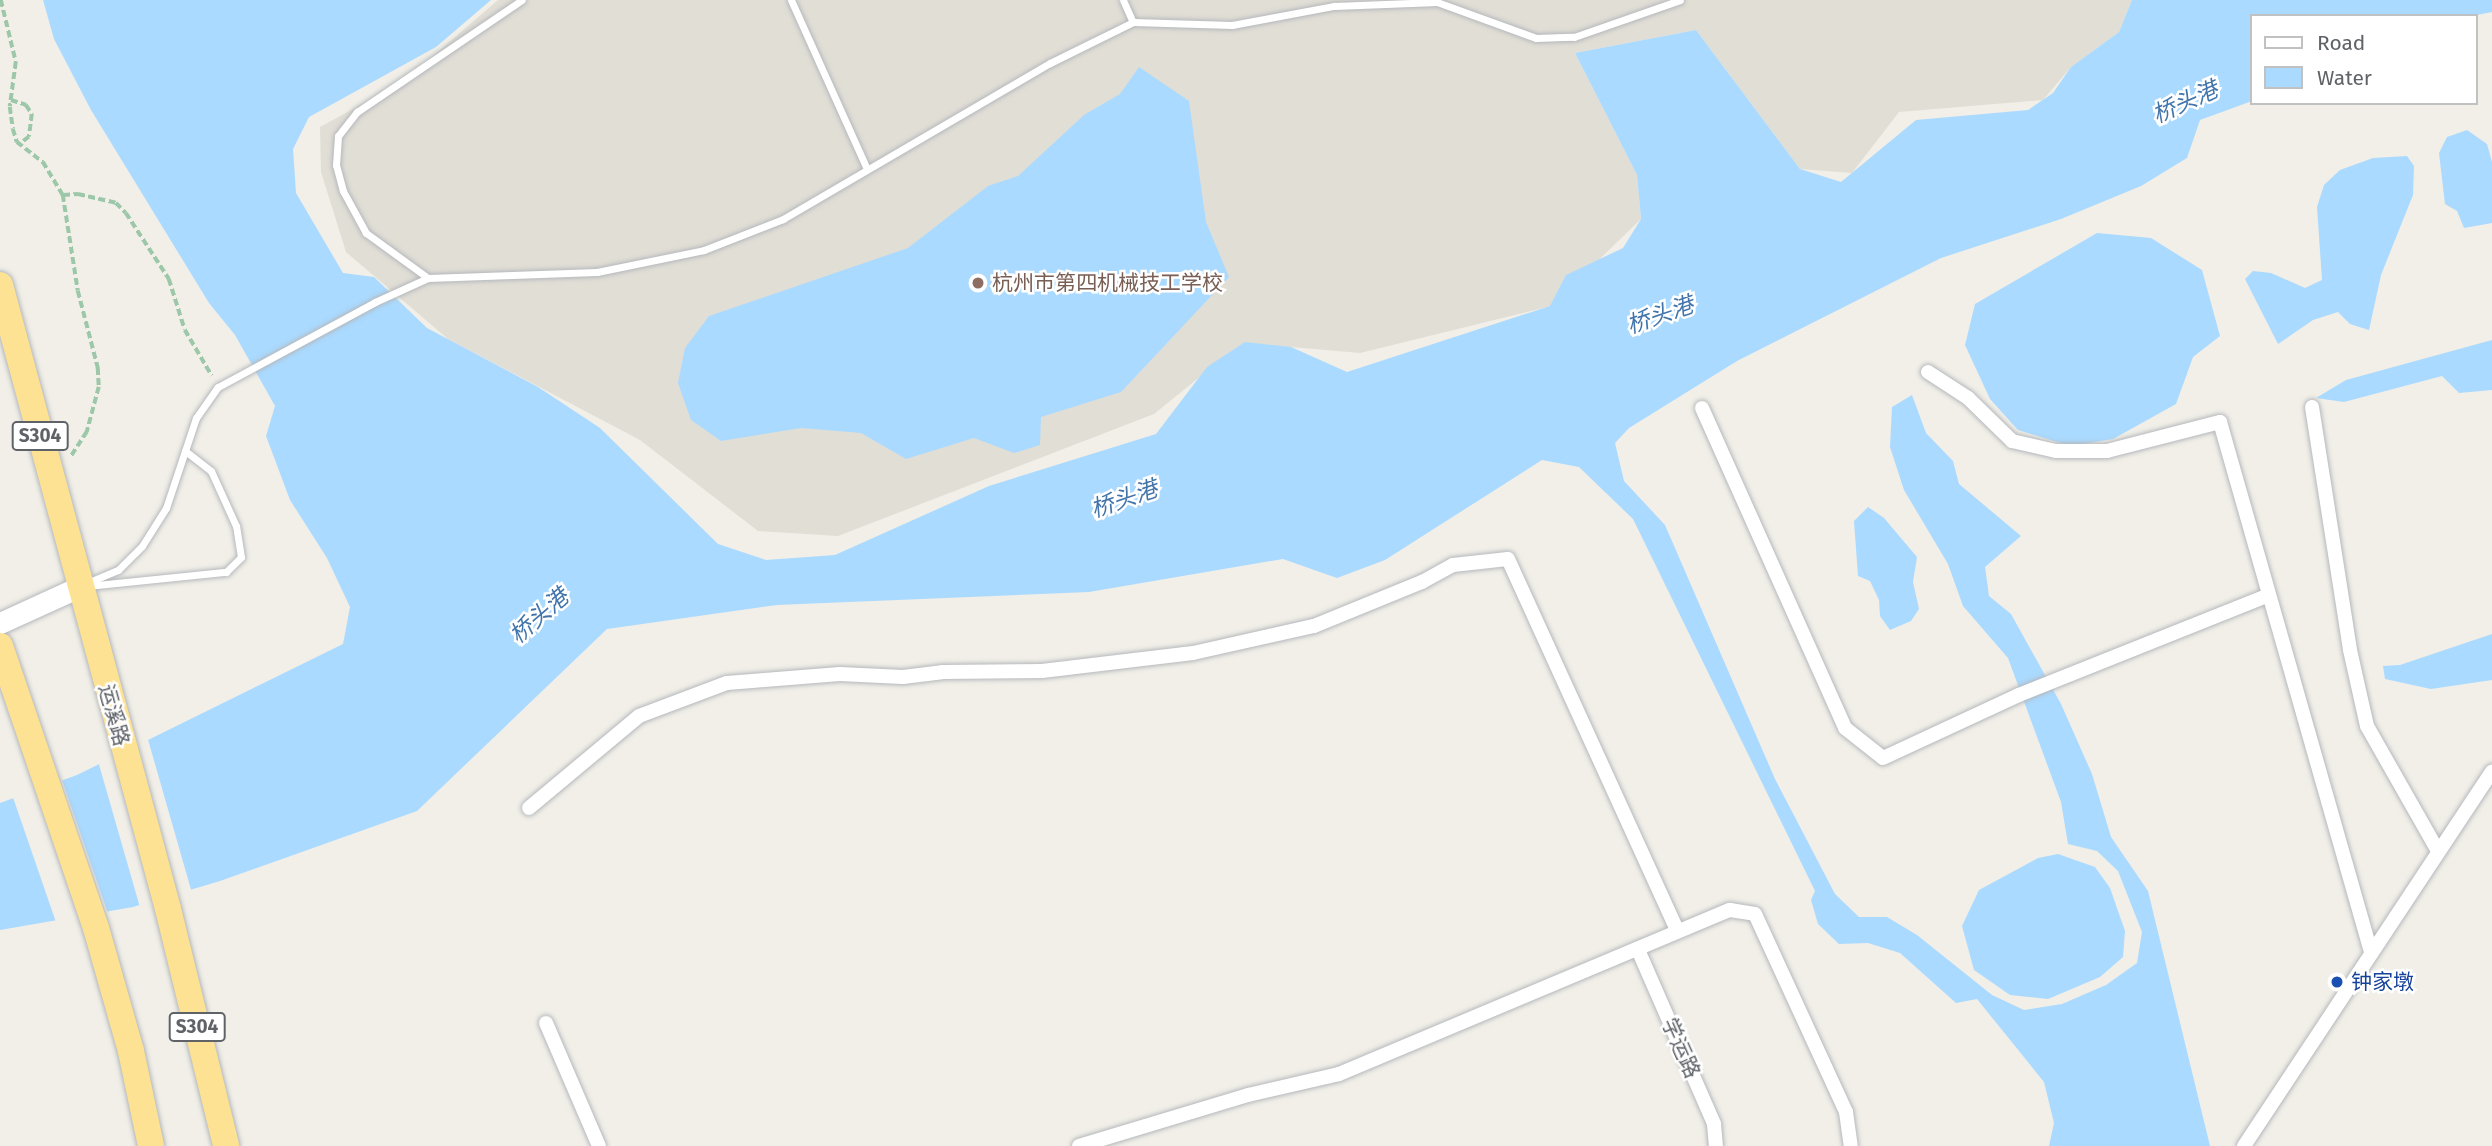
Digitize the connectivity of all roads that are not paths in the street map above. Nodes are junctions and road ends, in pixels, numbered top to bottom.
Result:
1 (522, 0) edge
2 (791, 0) edge
3 (1123, 0) edge
4 (1680, 0) edge
5 (1354, 2) edge
6 (1133, 22) junction
7 (867, 169) junction
8 (428, 278) junction
9 (0, 285) edge
10 (1928, 372) dead end
11 (2312, 407) dead end
12 (1702, 408) dead end
13 (185, 451) junction
14 (79, 587) junction
15 (2267, 596) junction
16 (0, 623) edge
17 (0, 646) edge
18 (2492, 772) edge
19 (529, 808) dead end
20 (2438, 852) junction
21 (1677, 929) junction
22 (1639, 952) junction
23 (2371, 952) junction
24 (546, 1023) dead end
25 (151, 1146) edge
26 (226, 1146) edge
27 (599, 1146) edge
28 (1079, 1146) edge
29 (1716, 1146) edge
30 (1851, 1146) edge
31 (2244, 1146) edge

1 - 8 lane
2 - 7 lane
3 - 6 lane
4 - 5 lane
5 - 6 lane
6 - 7 lane
7 - 8 lane
8 - 13 lane
9 - 14 highway, 运溪路 / S304
10 - 15 street
11 - 20 street
12 - 15 street
13 - 14 lane
13 - 14 lane
14 - 16 street
14 - 26 highway, 运溪路 / S304
15 - 23 street
17 - 25 highway
18 - 20 street
19 - 21 street
20 - 23 street
21 - 22 street
21 - 30 street
22 - 28 street
22 - 29 street, 学运路
23 - 31 street
24 - 27 street

